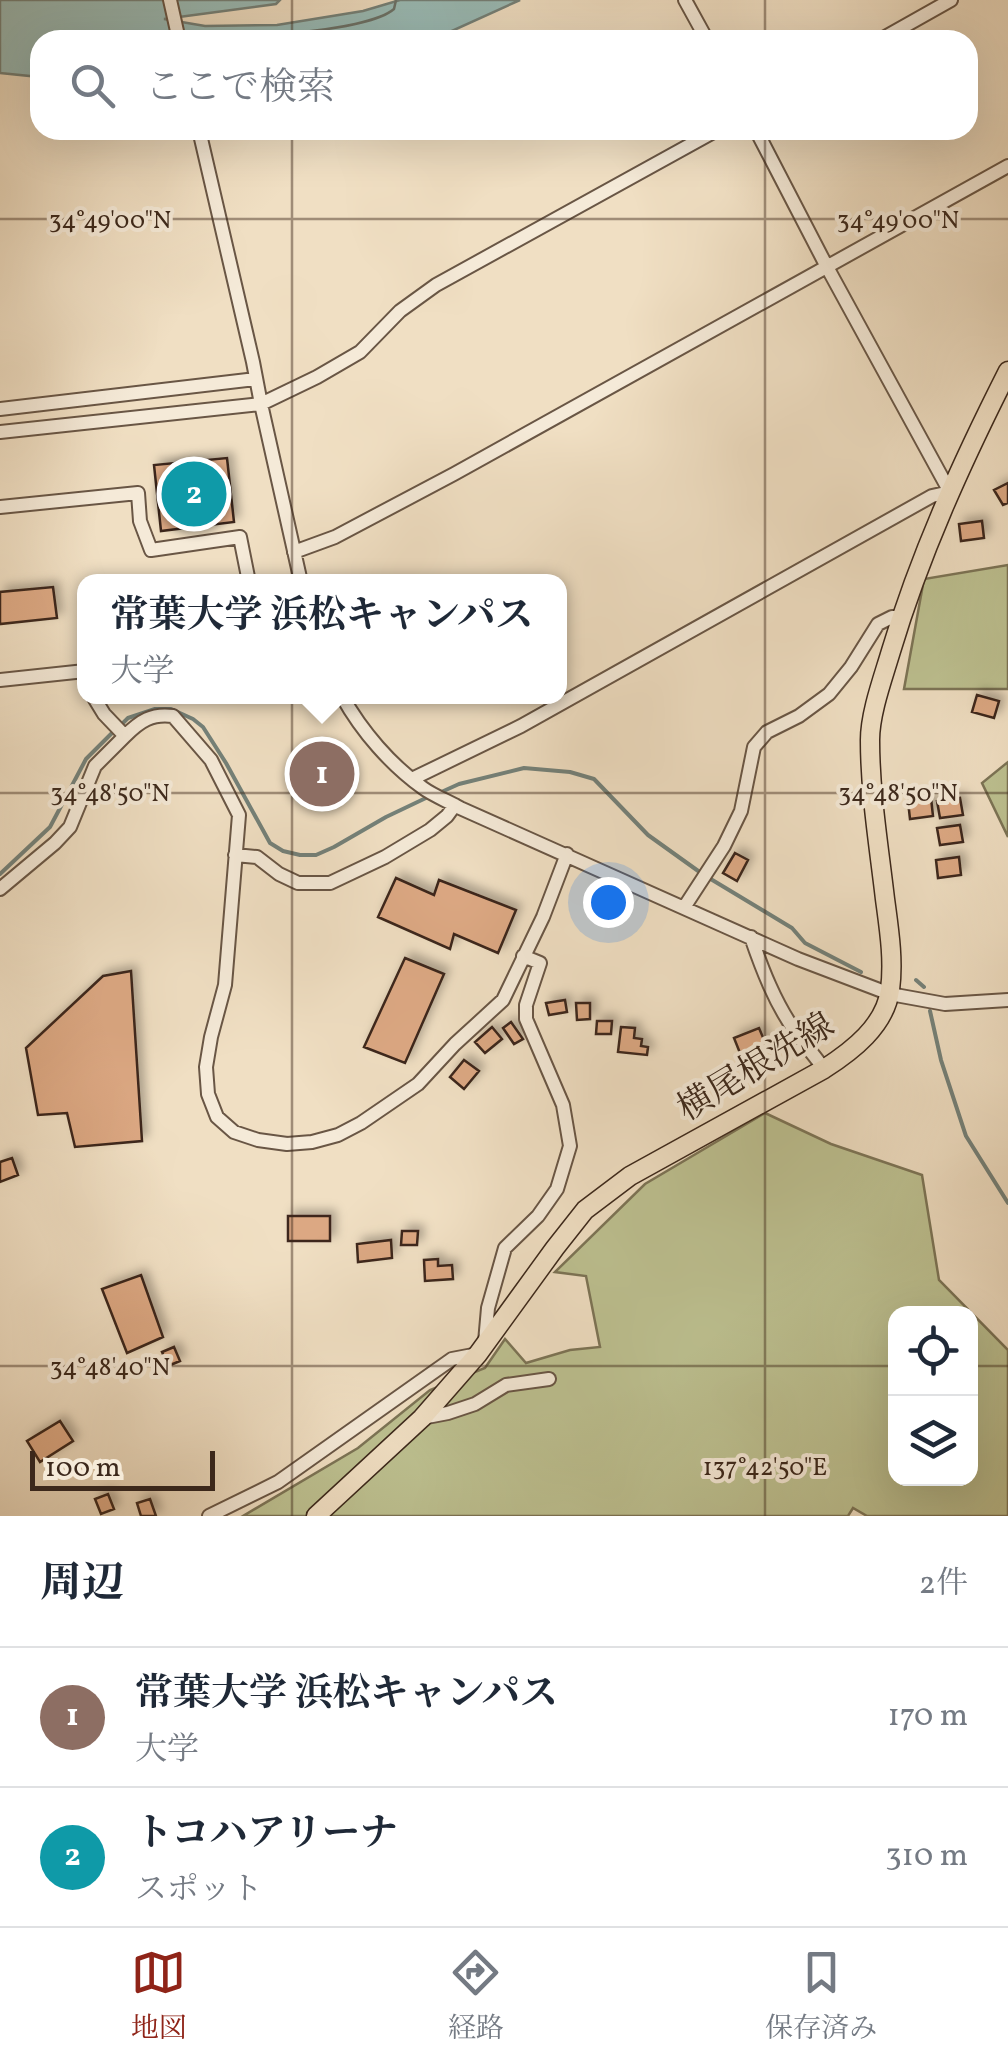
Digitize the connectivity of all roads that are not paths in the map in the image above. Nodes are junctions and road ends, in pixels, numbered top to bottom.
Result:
1 (170, 0) edge
2 (685, 0) edge
3 (951, 0) edge
4 (176, 30) edge
5 (702, 30) edge
6 (898, 30) edge
7 (200, 140) edge
8 (699, 140) edge
9 (761, 140) edge
10 (1008, 166) edge
11 (827, 267) junction
12 (1008, 371) edge
13 (256, 379) junction
14 (260, 404) junction
15 (0, 408) edge
16 (0, 432) edge
17 (950, 492) junction
18 (0, 507) edge
19 (294, 552) junction
20 (248, 574) edge
21 (299, 574) edge
22 (901, 617) junction
23 (77, 672) edge
24 (0, 680) edge
25 (567, 700) edge
26 (97, 704) edge
27 (347, 704) edge
28 (559, 704) edge
29 (122, 733) junction
30 (412, 779) junction
31 (455, 805) junction
32 (568, 854) junction
33 (234, 855) junction
34 (0, 890) edge
35 (685, 906) junction
36 (751, 937) junction
37 (523, 956) junction
38 (890, 994) junction
39 (1008, 1000) edge
40 (824, 1069) junction
41 (482, 1348) junction
42 (548, 1379) dead end
43 (422, 1418) junction
44 (209, 1516) edge
45 (316, 1516) edge

1 - 4 street
2 - 5 street
3 - 6 street
7 - 13 street
8 - 14 street
9 - 11 street
10 - 11 street
11 - 17 street
11 - 19 street
12 - 17 main road
13 - 14 street
13 - 15 street
14 - 16 street
14 - 19 street
17 - 22 main road
17 - 25 street
18 - 20 street
19 - 21 street
22 - 35 street
22 - 38 main road
23 - 24 street
26 - 29 street
27 - 30 street
28 - 30 street
29 - 33 street
29 - 34 street
30 - 31 street
31 - 32 street
31 - 33 street
32 - 35 street
32 - 37 street
33 - 37 street
35 - 36 street
36 - 38 street
36 - 40 street
37 - 41 street
38 - 39 street
38 - 40 main road, 横尾根洗線
40 - 41 main road, 横尾根洗線
41 - 43 main road, 横尾根洗線
41 - 44 street
42 - 43 street
43 - 45 main road, 横尾根洗線

